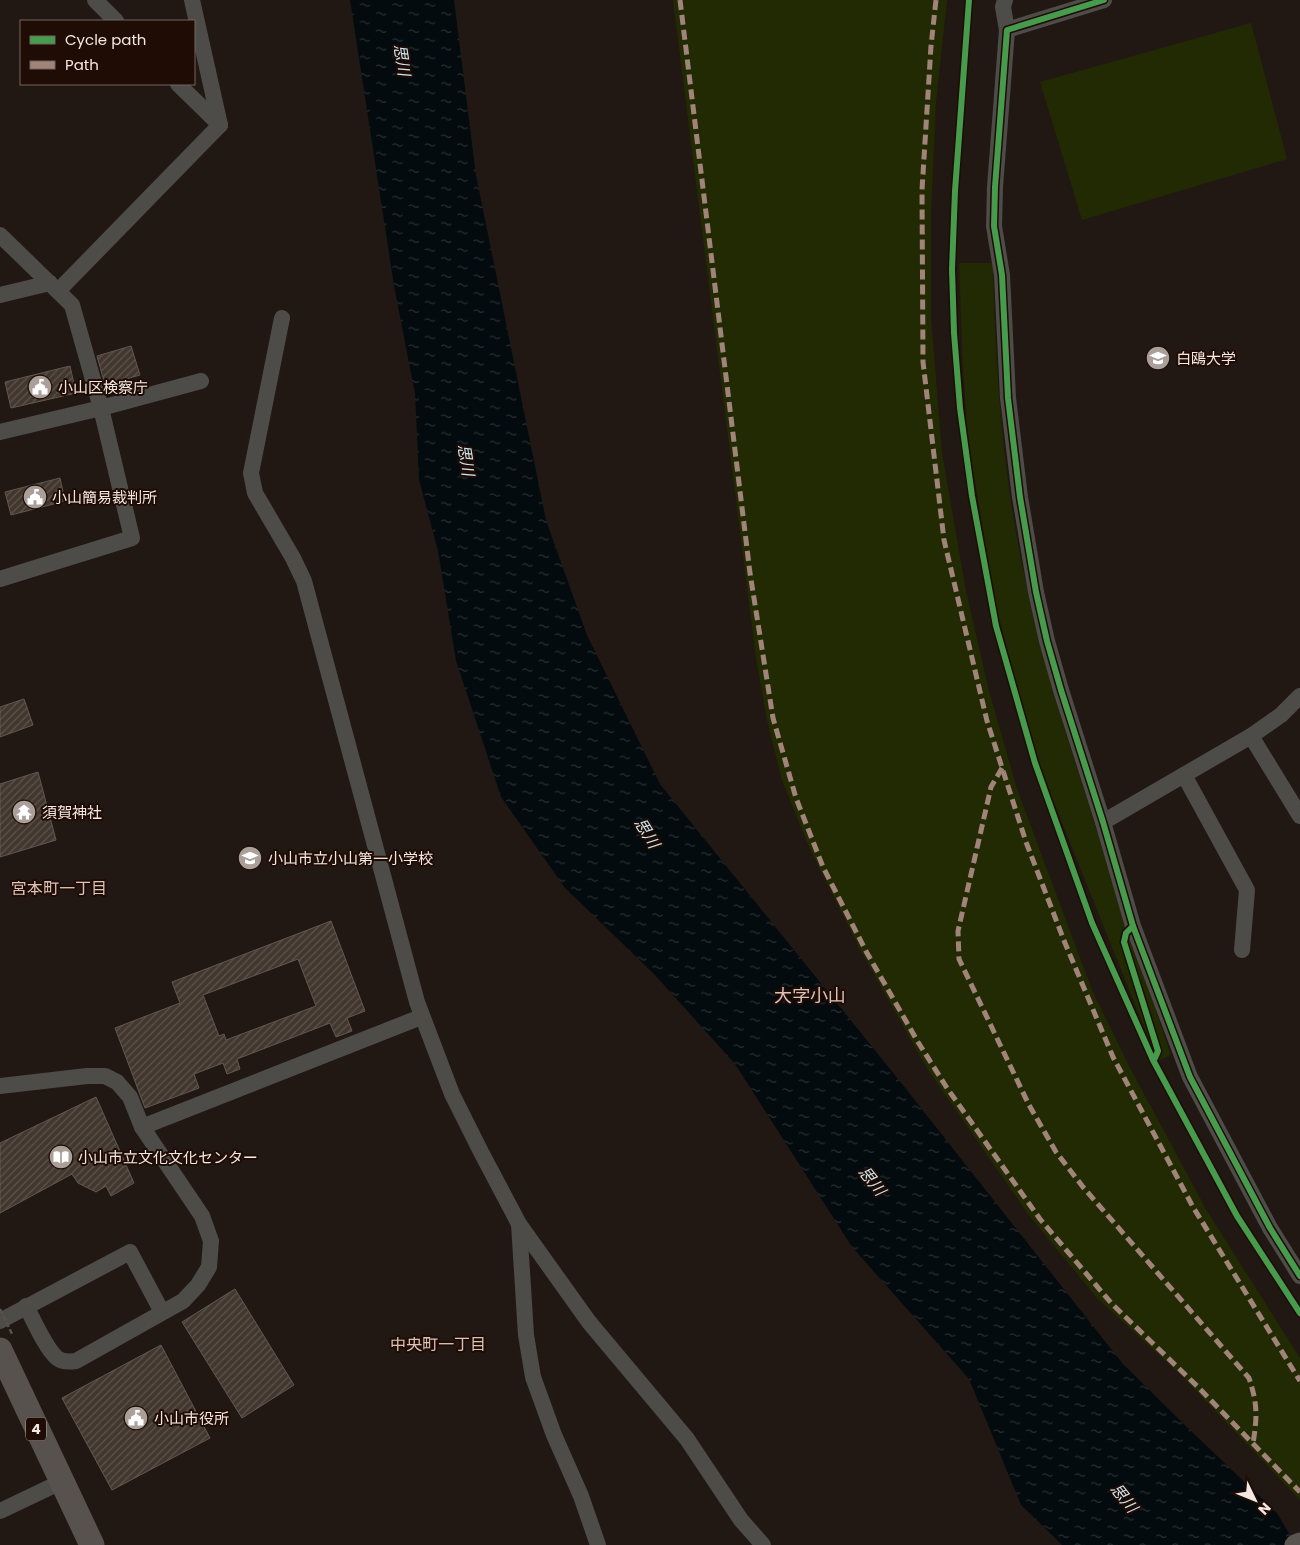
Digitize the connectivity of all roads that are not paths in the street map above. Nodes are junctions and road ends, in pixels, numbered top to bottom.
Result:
1 (95, 0) edge
2 (192, 0) edge
3 (1104, 0) edge
4 (1003, 2) edge
5 (115, 20) edge
6 (1007, 30) junction
7 (179, 85) edge
8 (220, 125) junction
9 (0, 235) edge
10 (54, 287) junction
11 (0, 295) edge
12 (282, 318) dead end
13 (201, 381) dead end
14 (101, 408) junction
15 (0, 432) edge
16 (0, 579) edge
17 (1300, 696) edge
18 (1251, 736) junction
19 (1184, 775) junction
20 (1300, 816) edge
21 (1103, 822) junction
22 (1242, 950) dead end
23 (421, 1017) junction
24 (0, 1086) edge
25 (142, 1127) junction
26 (518, 1224) junction
27 (1300, 1276) edge
28 (26, 1306) junction
29 (162, 1312) junction
30 (0, 1321) edge
31 (7, 1343) edge
32 (6, 1378) edge
33 (61, 1482) junction
34 (0, 1511) edge
35 (1300, 1544) edge
36 (92, 1545) edge
37 (598, 1545) edge
38 (763, 1545) edge
39 (1295, 1545) edge

1 - 5 street
2 - 8 street
3 - 6 street
4 - 6 street
6 - 21 street
7 - 8 street
8 - 10 street
9 - 10 street
10 - 11 street
10 - 14 street
12 - 23 street
13 - 14 street
14 - 15 street
14 - 16 street
17 - 18 street
18 - 19 street
18 - 20 street
19 - 21 street
19 - 22 street
21 - 27 street
23 - 25 street
23 - 26 street
24 - 25 street
25 - 29 street
26 - 37 street
26 - 38 street
28 - 29 street
28 - 29 street
28 - 30 street
31 - 32 highway, 4
32 - 33 highway, 4
33 - 34 street
33 - 36 highway, 4
35 - 39 main road

